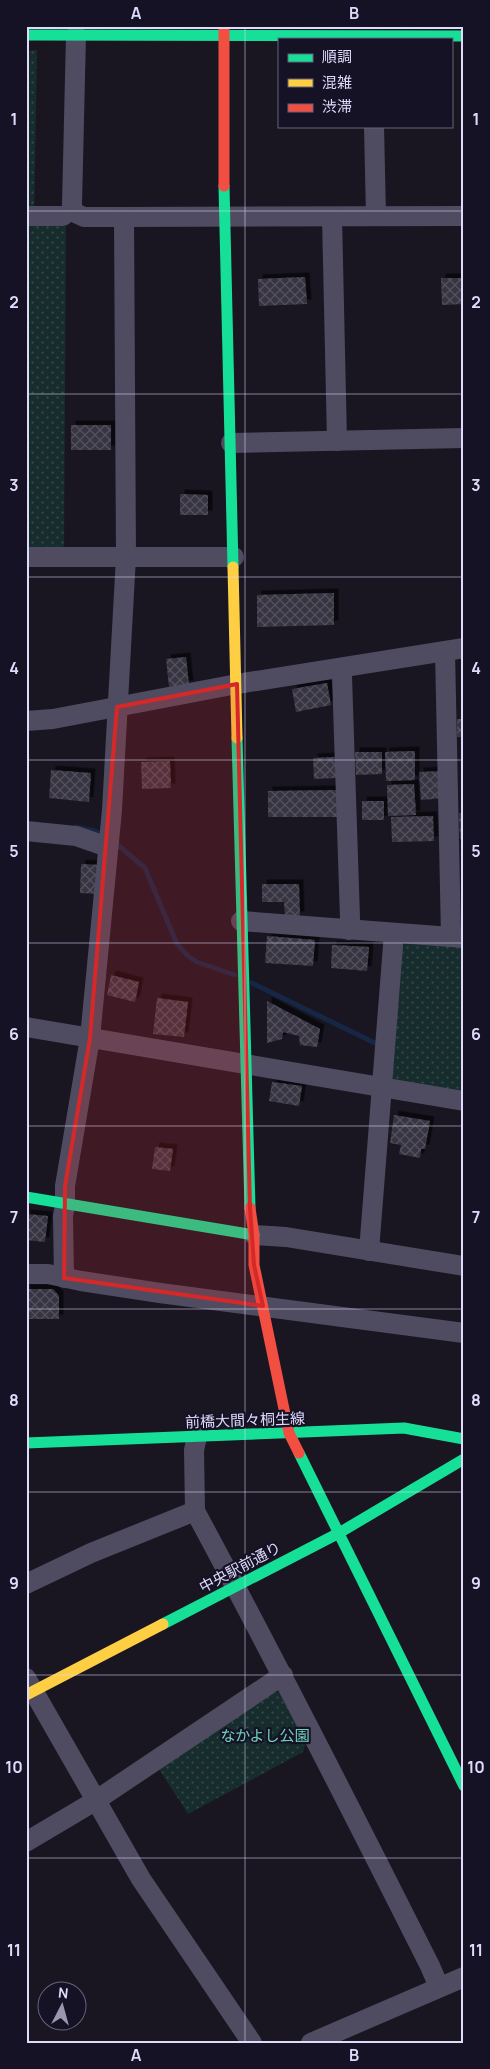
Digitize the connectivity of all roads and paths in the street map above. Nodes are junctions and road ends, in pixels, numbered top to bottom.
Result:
1 (122, 30) edge
2 (225, 30) edge
3 (375, 34) edge
4 (26, 35) edge
5 (76, 35) junction
6 (464, 36) edge
7 (374, 128) edge
8 (26, 216) edge
9 (63, 216) dead end
10 (227, 216) junction
11 (376, 216) junction
12 (464, 216) edge
13 (124, 217) junction
14 (332, 217) junction
15 (464, 438) edge
16 (338, 441) junction
17 (231, 443) junction
18 (26, 557) edge
19 (126, 557) junction
20 (234, 557) junction
21 (454, 649) edge
22 (340, 668) junction
23 (237, 684) junction
24 (117, 707) junction
25 (26, 721) edge
26 (26, 831) edge
27 (109, 839) junction
28 (241, 921) junction
29 (349, 930) junction
30 (394, 933) junction
31 (458, 937) edge
32 (26, 1027) edge
33 (90, 1038) junction
34 (246, 1064) junction
35 (382, 1087) junction
36 (464, 1101) edge
37 (26, 1198) edge
38 (66, 1204) junction
39 (254, 1235) junction
40 (369, 1251) junction
41 (464, 1266) edge
42 (26, 1274) edge
43 (64, 1278) junction
44 (263, 1306) junction
45 (464, 1333) edge
46 (289, 1433) junction
47 (197, 1437) junction
48 (464, 1439) edge
49 (26, 1443) edge
50 (464, 1459) edge
51 (195, 1511) junction
52 (339, 1533) junction
53 (26, 1584) edge
54 (236, 1587) junction
55 (283, 1675) junction
56 (29, 1688) edge
57 (464, 1786) edge
58 (95, 1801) junction
59 (26, 1842) edge
60 (464, 1977) edge
61 (439, 1987) junction
62 (252, 2043) edge
63 (311, 2043) edge

1 - 2 street
1 - 5 street
2 - 3 street
2 - 10 street
3 - 6 street
4 - 5 street
5 - 13 street
7 - 11 street
8 - 9 street
10 - 13 street
10 - 14 street
10 - 17 street
11 - 12 street
11 - 14 street
13 - 19 street
14 - 16 street
15 - 16 street
16 - 17 street
17 - 20 street
18 - 19 street
19 - 20 street
19 - 24 street
20 - 23 street
21 - 22 street
21 - 31 street
22 - 23 street
22 - 29 street
23 - 24 street
23 - 28 street
24 - 25 street
24 - 27 street
26 - 27 street
27 - 33 street
28 - 29 street
28 - 34 street
29 - 30 street
30 - 31 street
30 - 35 street
32 - 33 street
33 - 34 street
33 - 38 street
34 - 35 street
34 - 39 street
35 - 36 street
35 - 40 street
37 - 38 street
38 - 39 street
38 - 43 street
39 - 40 street
39 - 44 street
40 - 41 street
42 - 43 street
43 - 44 street
44 - 45 street
44 - 46 street
46 - 47 street, 前橋大間々桐生線
46 - 48 street, 前橋大間々桐生線
46 - 52 street
47 - 49 street, 前橋大間々桐生線
47 - 51 street
50 - 52 street, 中央駅前通り
51 - 53 street
51 - 54 street
52 - 54 street, 中央駅前通り
52 - 57 street
54 - 55 street
54 - 56 street, 中央駅前通り
55 - 58 street
55 - 61 street
56 - 58 street
58 - 59 street
58 - 62 street
60 - 61 street
61 - 63 street

